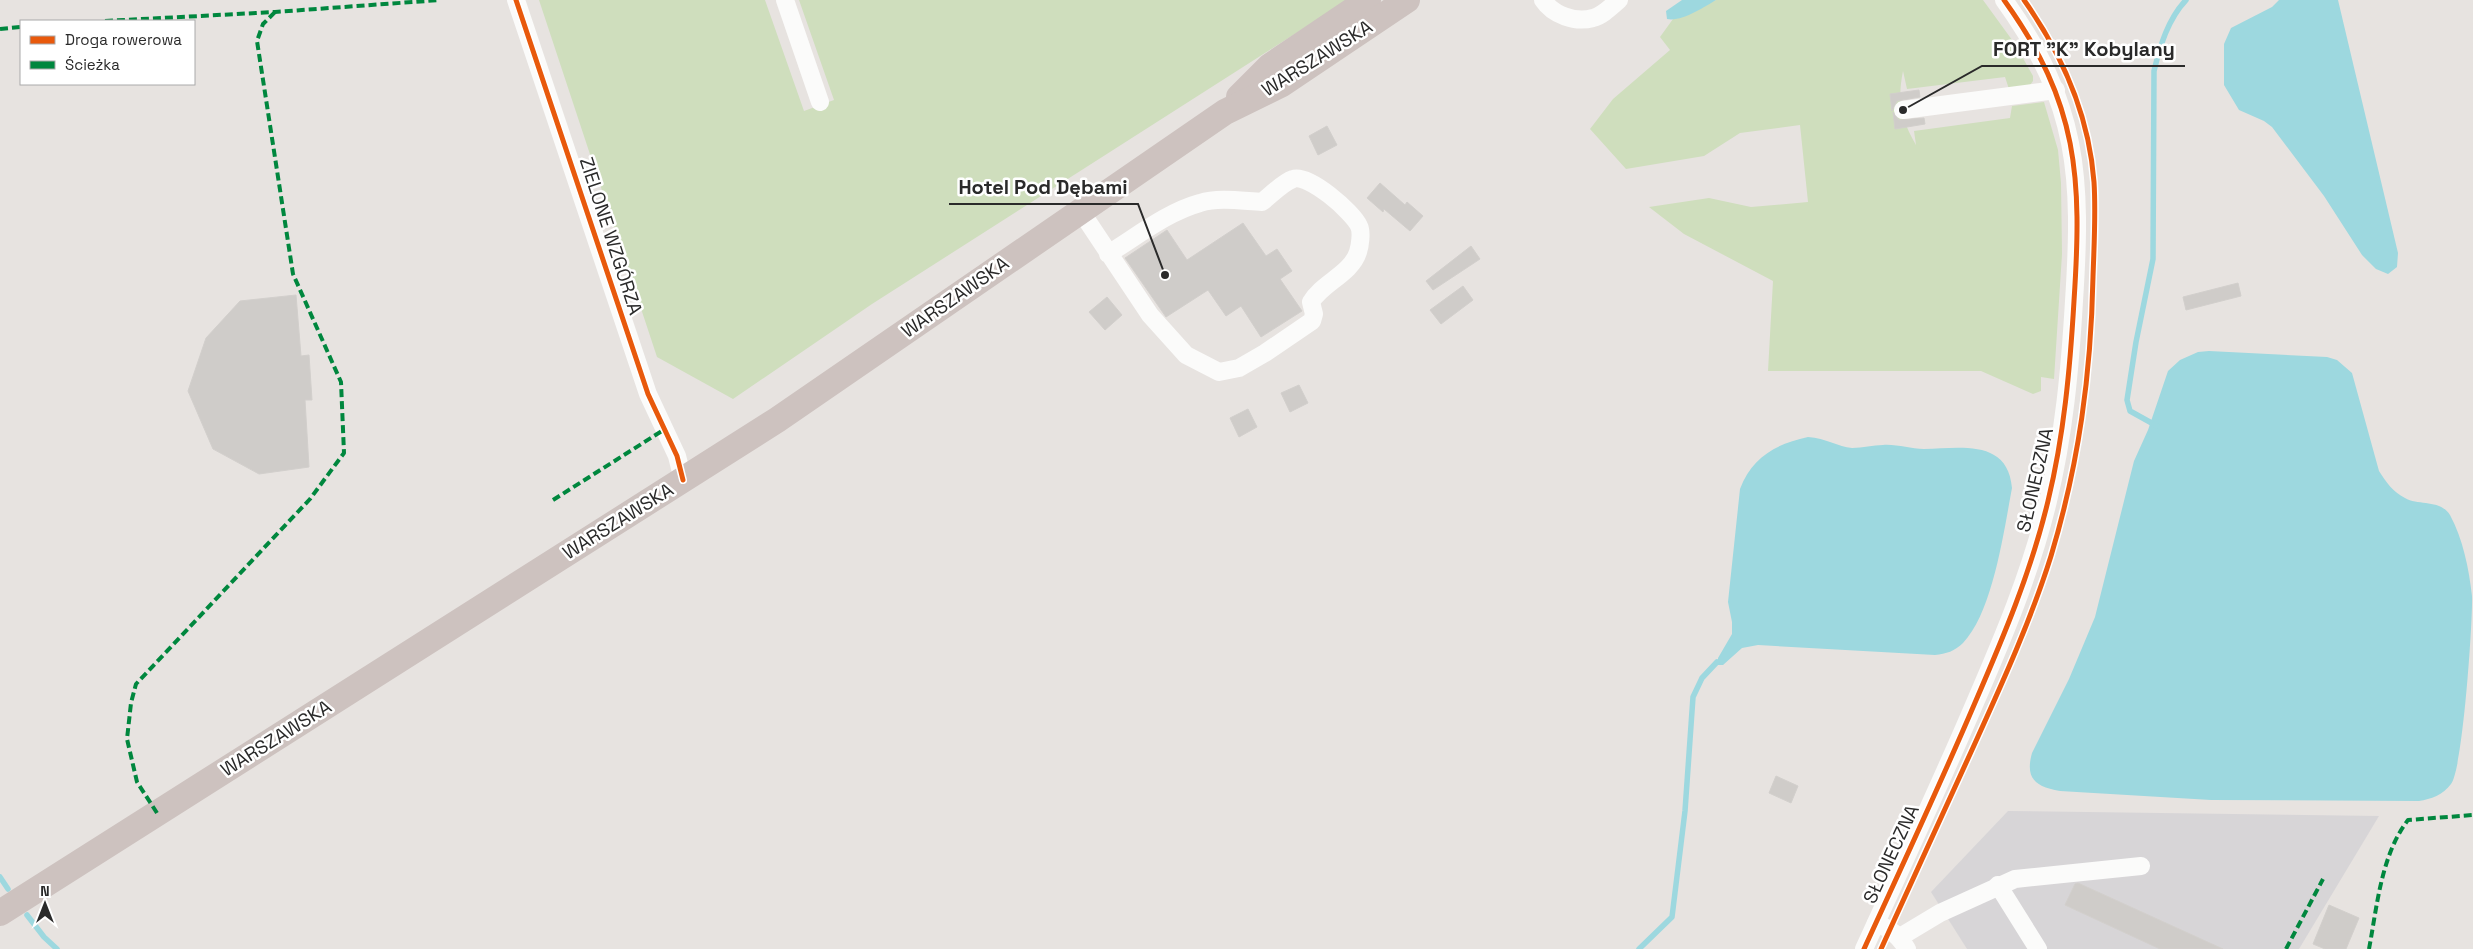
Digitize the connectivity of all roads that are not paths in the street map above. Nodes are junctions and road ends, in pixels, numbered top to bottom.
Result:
1 (516, 0) edge
2 (785, 0) edge
3 (1368, 0) edge
4 (1407, 0) edge
5 (1543, 0) edge
6 (1619, 0) edge
7 (2004, 0) edge
8 (2056, 90) junction
9 (820, 102) dead end
10 (1903, 110) dead end
11 (1225, 112) junction
12 (1080, 210) junction
13 (1108, 254) junction
14 (683, 480) junction
15 (2141, 866) dead end
16 (1998, 885) junction
17 (0, 913) edge
18 (1876, 923) junction
19 (1904, 943) edge
20 (1864, 949) edge
21 (2038, 949) edge

1 - 14 street, ZIELONE WZGÓRZA
2 - 9 street
3 - 11 highway, WARSZAWSKA
4 - 11 highway, WARSZAWSKA
5 - 6 street
7 - 8 street, SŁONECZNA
8 - 10 street
8 - 18 street, SŁONECZNA
11 - 12 highway, WARSZAWSKA
12 - 13 street
12 - 14 highway, WARSZAWSKA
13 - 13 street
14 - 17 highway, WARSZAWSKA
15 - 16 street
16 - 19 street
16 - 21 street
18 - 19 street
18 - 20 street, SŁONECZNA

